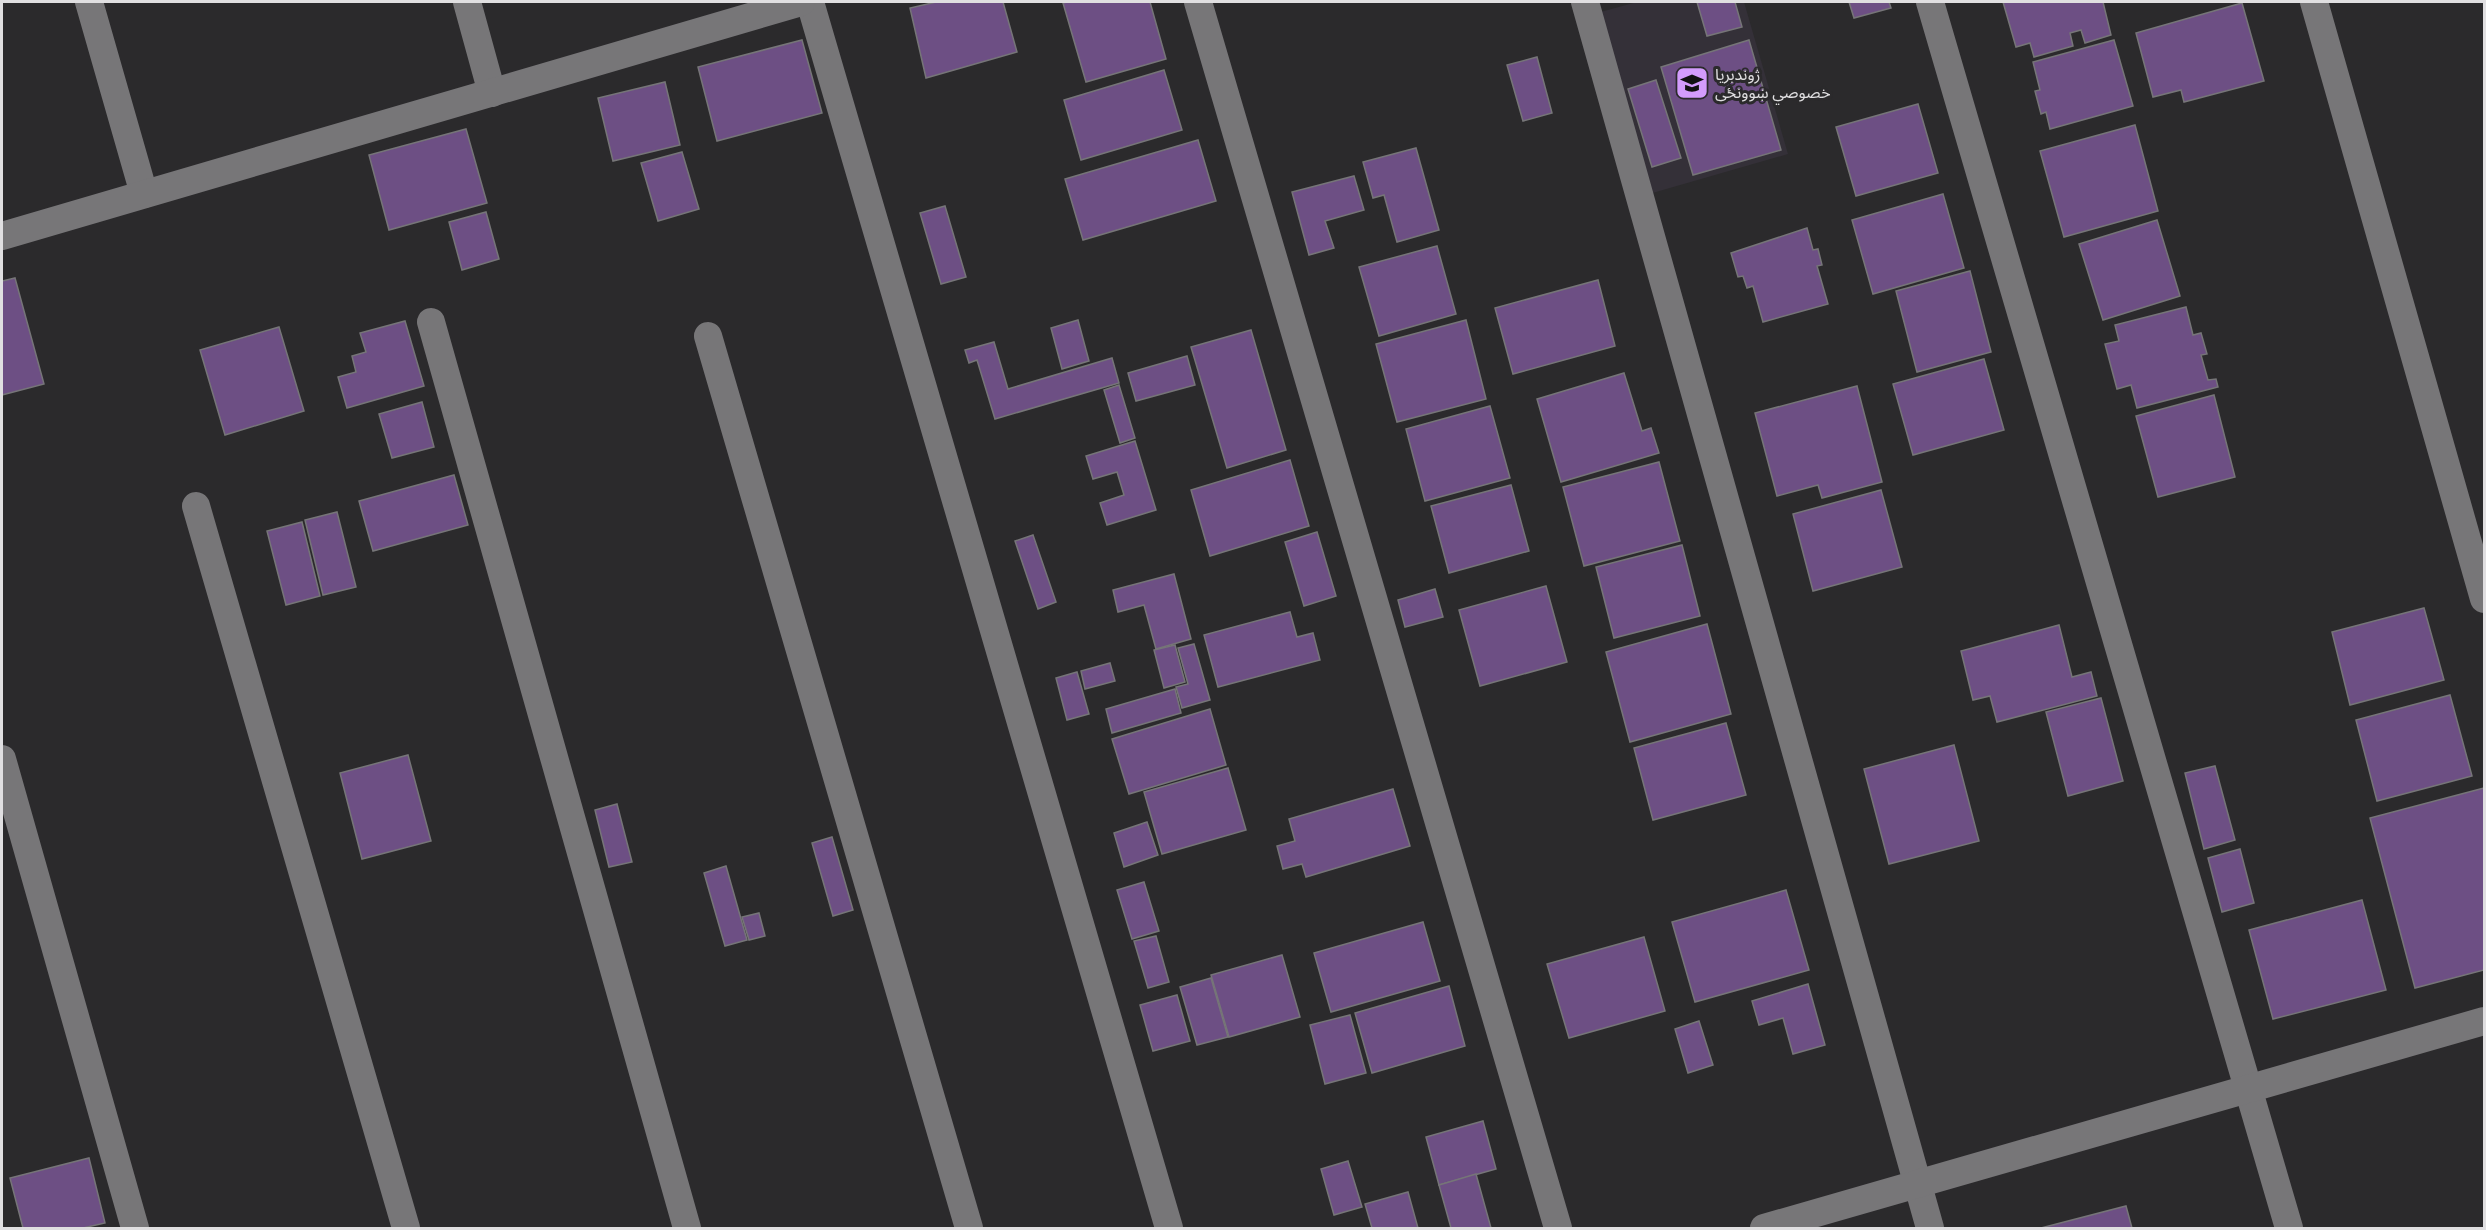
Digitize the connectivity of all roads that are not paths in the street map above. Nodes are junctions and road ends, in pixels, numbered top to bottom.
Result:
1 (89, 2) edge
2 (467, 2) edge
3 (801, 2) edge
4 (810, 2) edge
5 (1198, 2) edge
6 (1585, 2) edge
7 (1930, 2) edge
8 (2314, 2) edge
9 (492, 93) junction
10 (144, 194) junction
11 (2, 236) edge
12 (431, 322) dead end
13 (708, 336) dead end
14 (196, 506) dead end
15 (2484, 599) edge
16 (2, 759) edge
17 (2484, 1021) edge
18 (2248, 1089) junction
19 (1917, 1184) junction
20 (135, 1228) edge
21 (406, 1228) edge
22 (687, 1228) edge
23 (969, 1228) edge
24 (1169, 1228) edge
25 (1558, 1228) edge
26 (1764, 1228) edge
27 (1930, 1228) edge
28 (2289, 1228) edge

1 - 10 street
2 - 9 street
3 - 9 street
4 - 24 street
5 - 25 street
6 - 19 street
7 - 18 street
8 - 15 street
9 - 10 street
10 - 11 street
12 - 22 street
13 - 23 street
14 - 21 street
16 - 20 street
17 - 18 street
18 - 19 street
18 - 28 street
19 - 26 street
19 - 27 street

